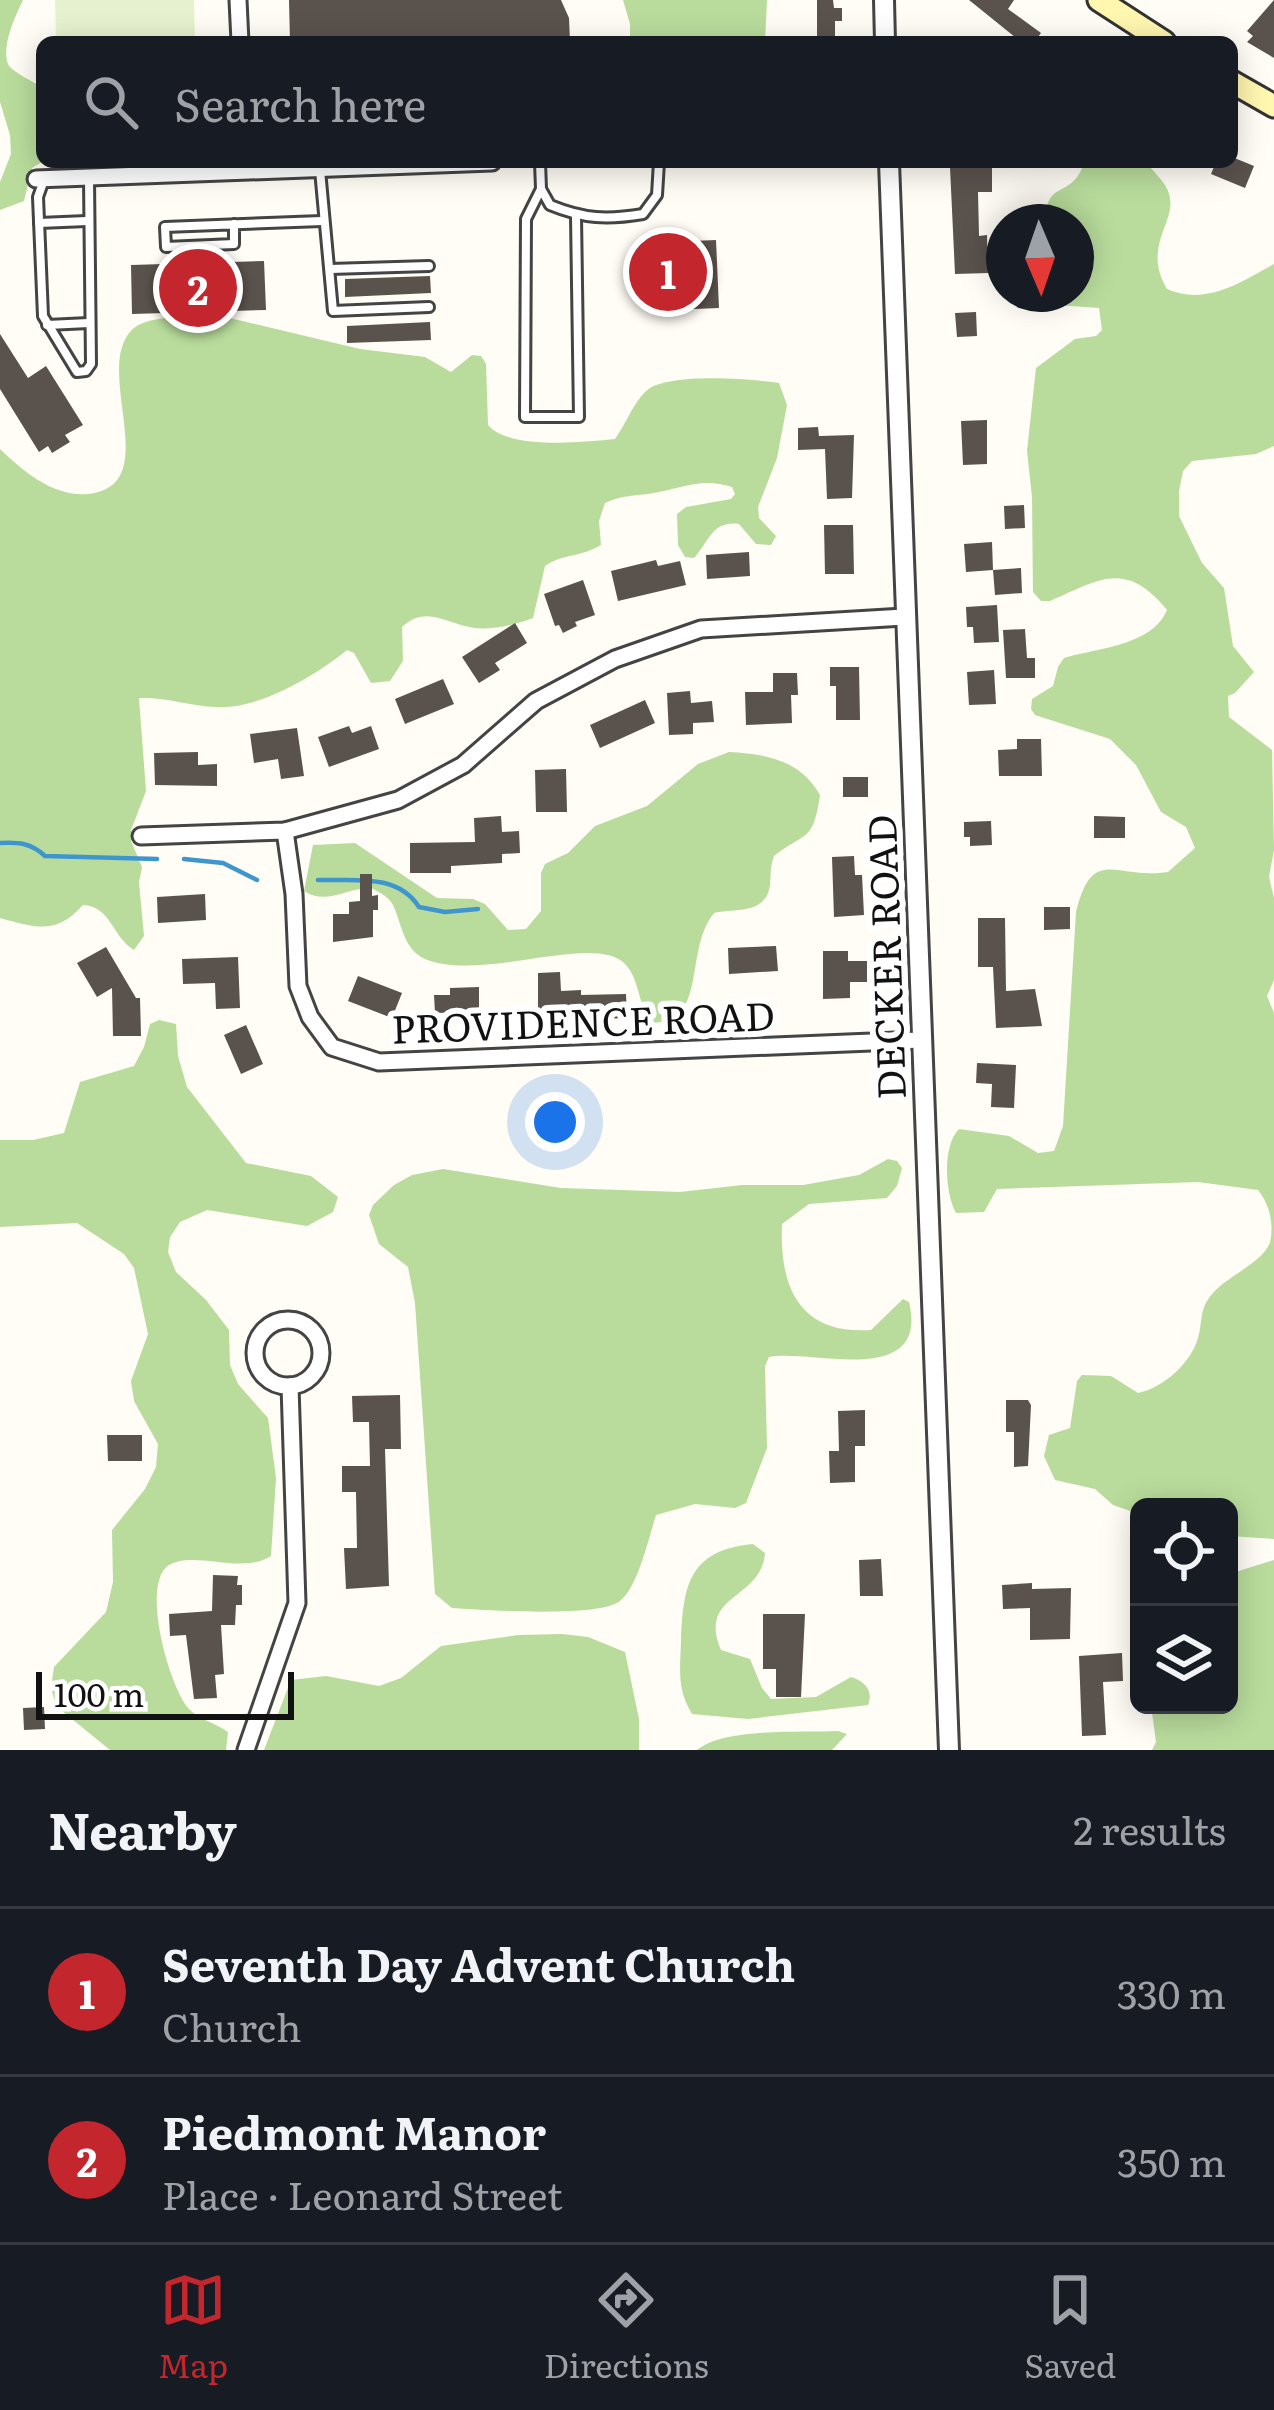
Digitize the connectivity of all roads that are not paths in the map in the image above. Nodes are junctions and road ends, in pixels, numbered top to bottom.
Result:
1 (238, 0) edge
2 (884, 0) edge
3 (1099, 0) edge
4 (240, 36) edge
5 (885, 36) edge
6 (1155, 36) edge
7 (1238, 85) edge
8 (1274, 106) edge
9 (216, 168) edge
10 (320, 168) edge
11 (540, 168) edge
12 (659, 168) edge
13 (889, 168) edge
14 (89, 177) junction
15 (40, 179) joint
16 (542, 189) junction
17 (577, 216) junction
18 (87, 221) junction
19 (322, 221) junction
20 (39, 223) junction
21 (234, 224) junction
22 (429, 266) dead end
23 (330, 269) junction
24 (429, 307) dead end
25 (89, 323) junction
26 (47, 325) junction
27 (904, 617) junction
28 (285, 831) junction
29 (141, 836) dead end
30 (920, 1040) junction
31 (290, 1386) junction
32 (246, 1750) edge
33 (949, 1750) edge

1 - 4 street
2 - 5 street
3 - 6 main road
7 - 8 main road
9 - 14 street
10 - 19 lane
11 - 16 lane
12 - 17 lane
13 - 27 street, DECKER ROAD
14 - 15 street
14 - 18 lane
15 - 20 lane
16 - 17 lane
16 - 17 lane
18 - 20 lane
18 - 25 lane
19 - 21 lane
19 - 23 lane
20 - 26 lane
21 - 21 lane
22 - 23 lane
23 - 24 lane
25 - 26 lane
25 - 26 lane
27 - 28 street
27 - 30 street, DECKER ROAD
28 - 29 street
28 - 30 street, PROVIDENCE ROAD
30 - 33 street, DECKER ROAD
31 - 31 street
31 - 32 street

